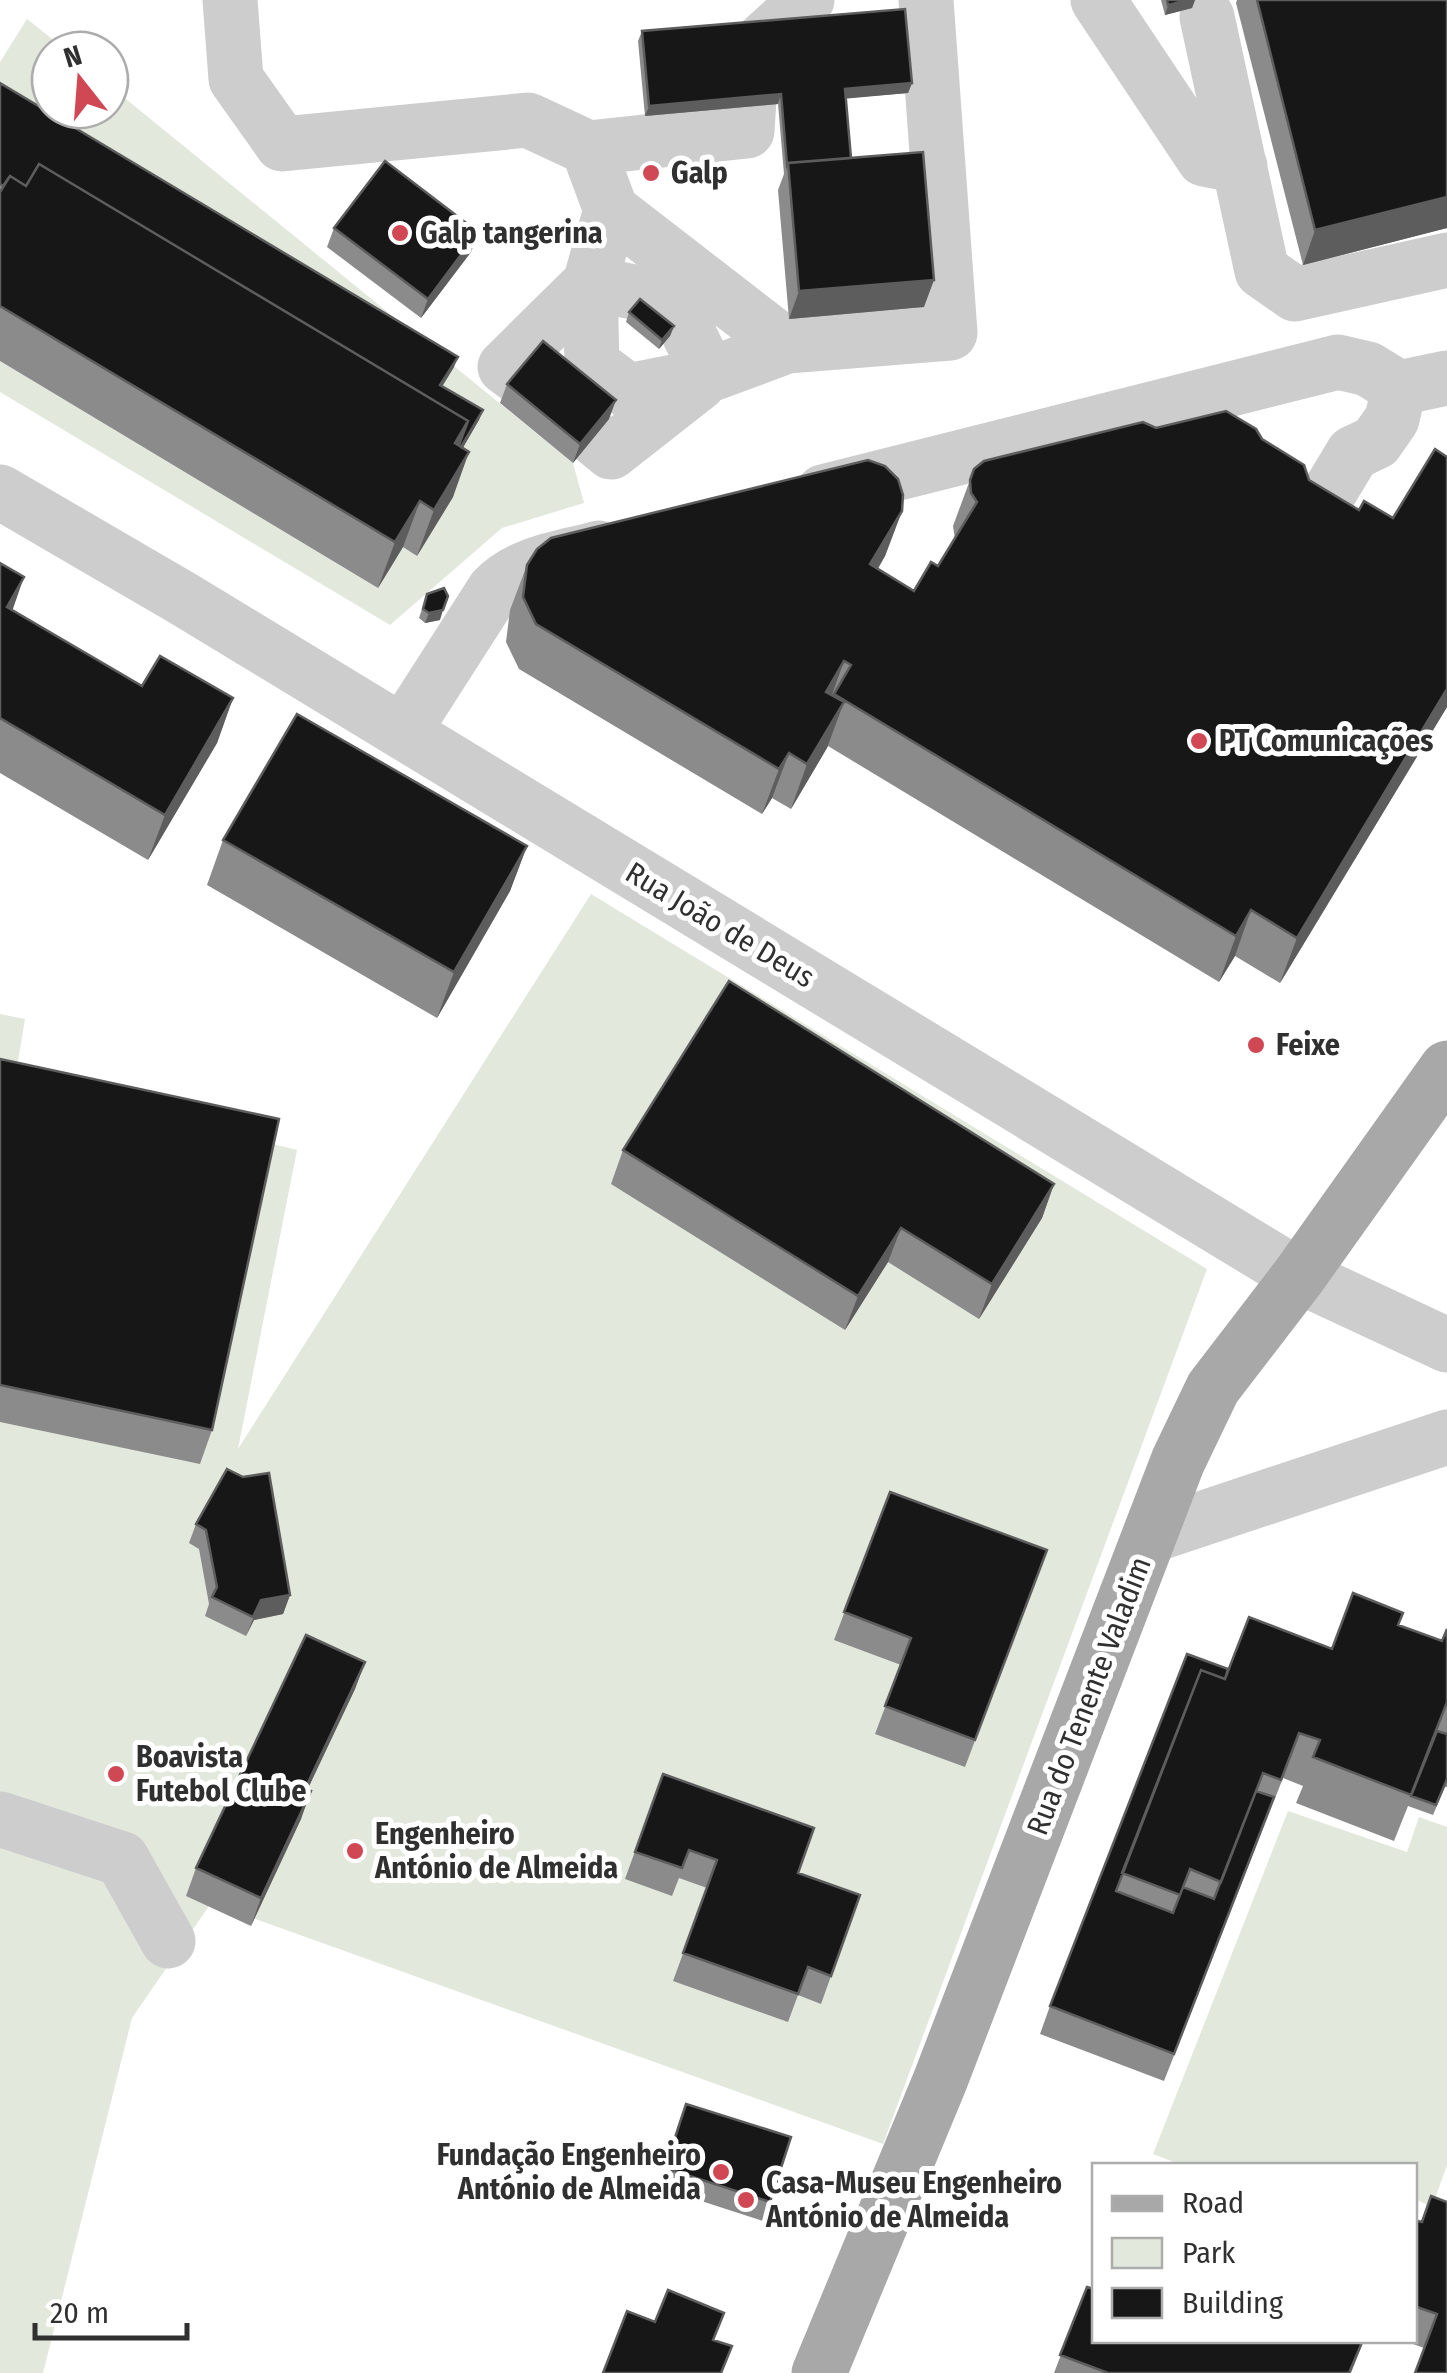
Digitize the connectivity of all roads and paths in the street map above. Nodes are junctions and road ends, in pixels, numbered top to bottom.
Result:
1 (230, 0) edge
2 (807, 0) edge
3 (926, 0) edge
4 (1098, 0) edge
5 (1207, 17) dead end
6 (588, 148) junction
7 (1240, 166) junction
8 (611, 210) junction
9 (1447, 260) edge
10 (590, 283) junction
11 (787, 346) junction
12 (709, 375) junction
13 (520, 379) edge
14 (1423, 383) edge
15 (594, 438) edge
16 (0, 492) edge
17 (782, 502) edge
18 (648, 536) edge
19 (1320, 542) edge
20 (403, 732) junction
21 (1447, 1068) edge
22 (1299, 1276) junction
23 (1447, 1345) edge
24 (1447, 1436) edge
25 (1150, 1536) junction
26 (0, 1819) edge
27 (168, 1941) dead end
28 (819, 2373) edge

1 - 6 street
2 - 6 street
3 - 11 street
4 - 7 street
5 - 7 street
6 - 8 street
7 - 9 street
8 - 10 street
8 - 11 street
10 - 12 street
10 - 13 street
11 - 12 street
12 - 15 street
14 - 17 street
14 - 19 street
16 - 20 street, Rua João de Deus
18 - 20 street
20 - 22 street, Rua João de Deus
21 - 22 main road, Rua do Tenente Valadim
22 - 23 street, Rua João de Deus
22 - 25 main road, Rua do Tenente Valadim
24 - 25 street
25 - 28 main road, Rua do Tenente Valadim
26 - 27 street

